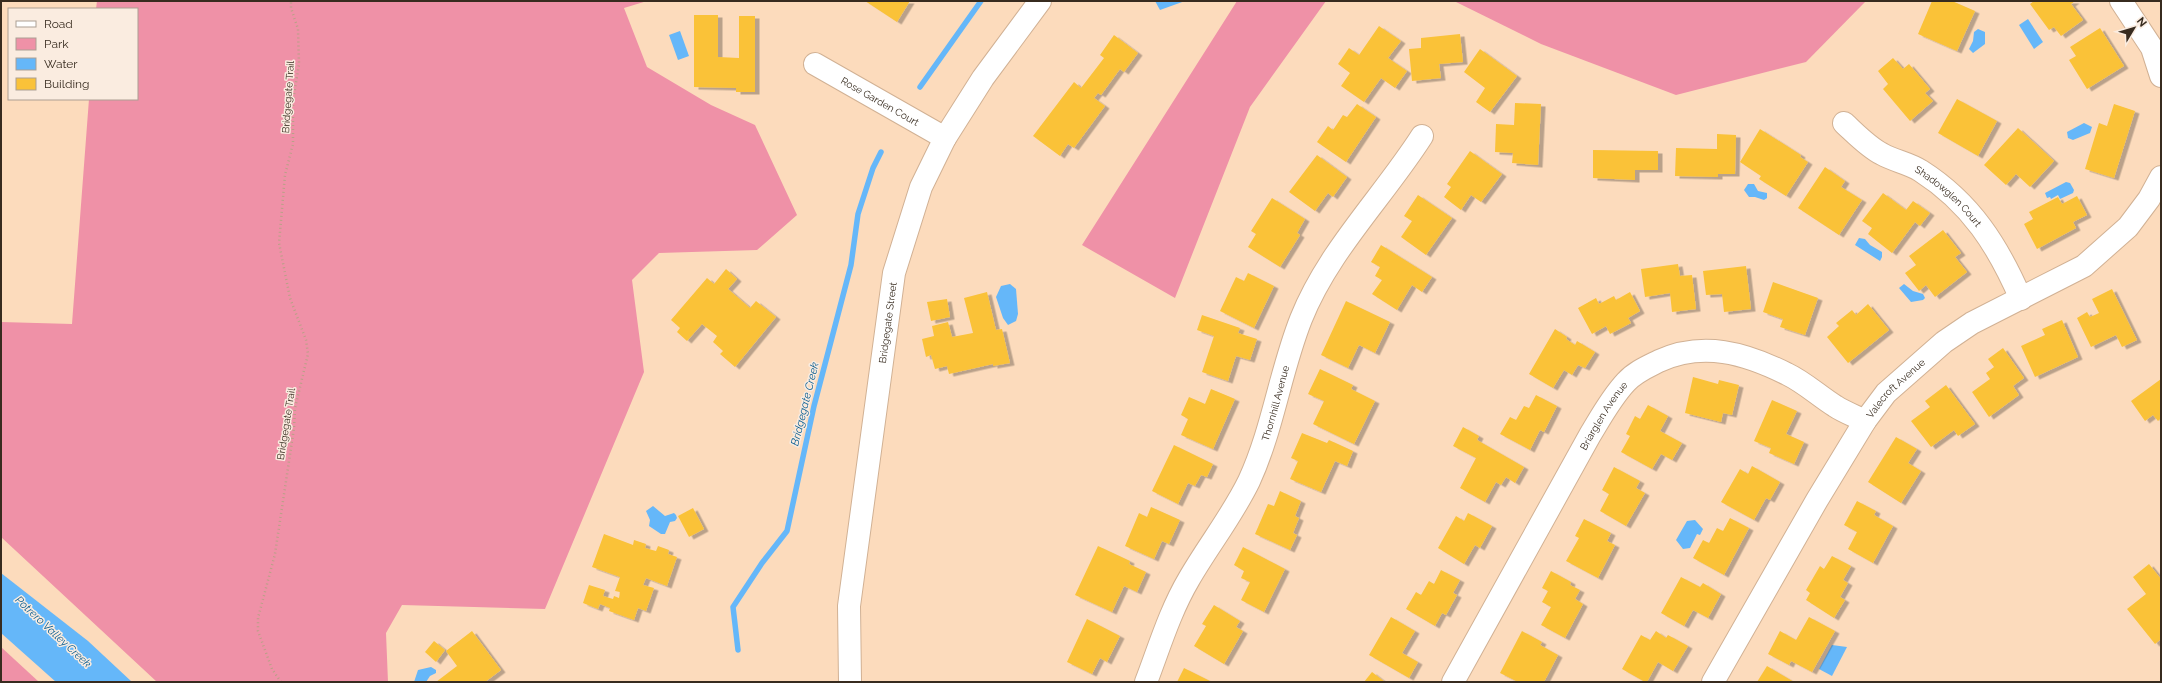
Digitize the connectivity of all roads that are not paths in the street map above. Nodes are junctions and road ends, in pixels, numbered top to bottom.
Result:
1 (1040, 1) edge
2 (2121, 1) edge
3 (816, 64) dead end
4 (2161, 76) edge
5 (1844, 124) dead end
6 (1422, 136) dead end
7 (945, 138) junction
8 (2161, 177) edge
9 (2021, 299) junction
10 (1865, 421) junction
11 (850, 682) edge
12 (1146, 682) edge
13 (1453, 682) edge
14 (1713, 682) edge

1 - 7 street, Bridgegate Street
2 - 4 street
3 - 7 street, Rose Garden Court
5 - 9 street, Shadowglen Court
6 - 12 street, Thornhill Avenue
7 - 11 street, Bridgegate Street
8 - 9 street, Valecroft Avenue
9 - 10 street, Valecroft Avenue
10 - 13 street, Briarglen Avenue
10 - 14 street, Valecroft Avenue

